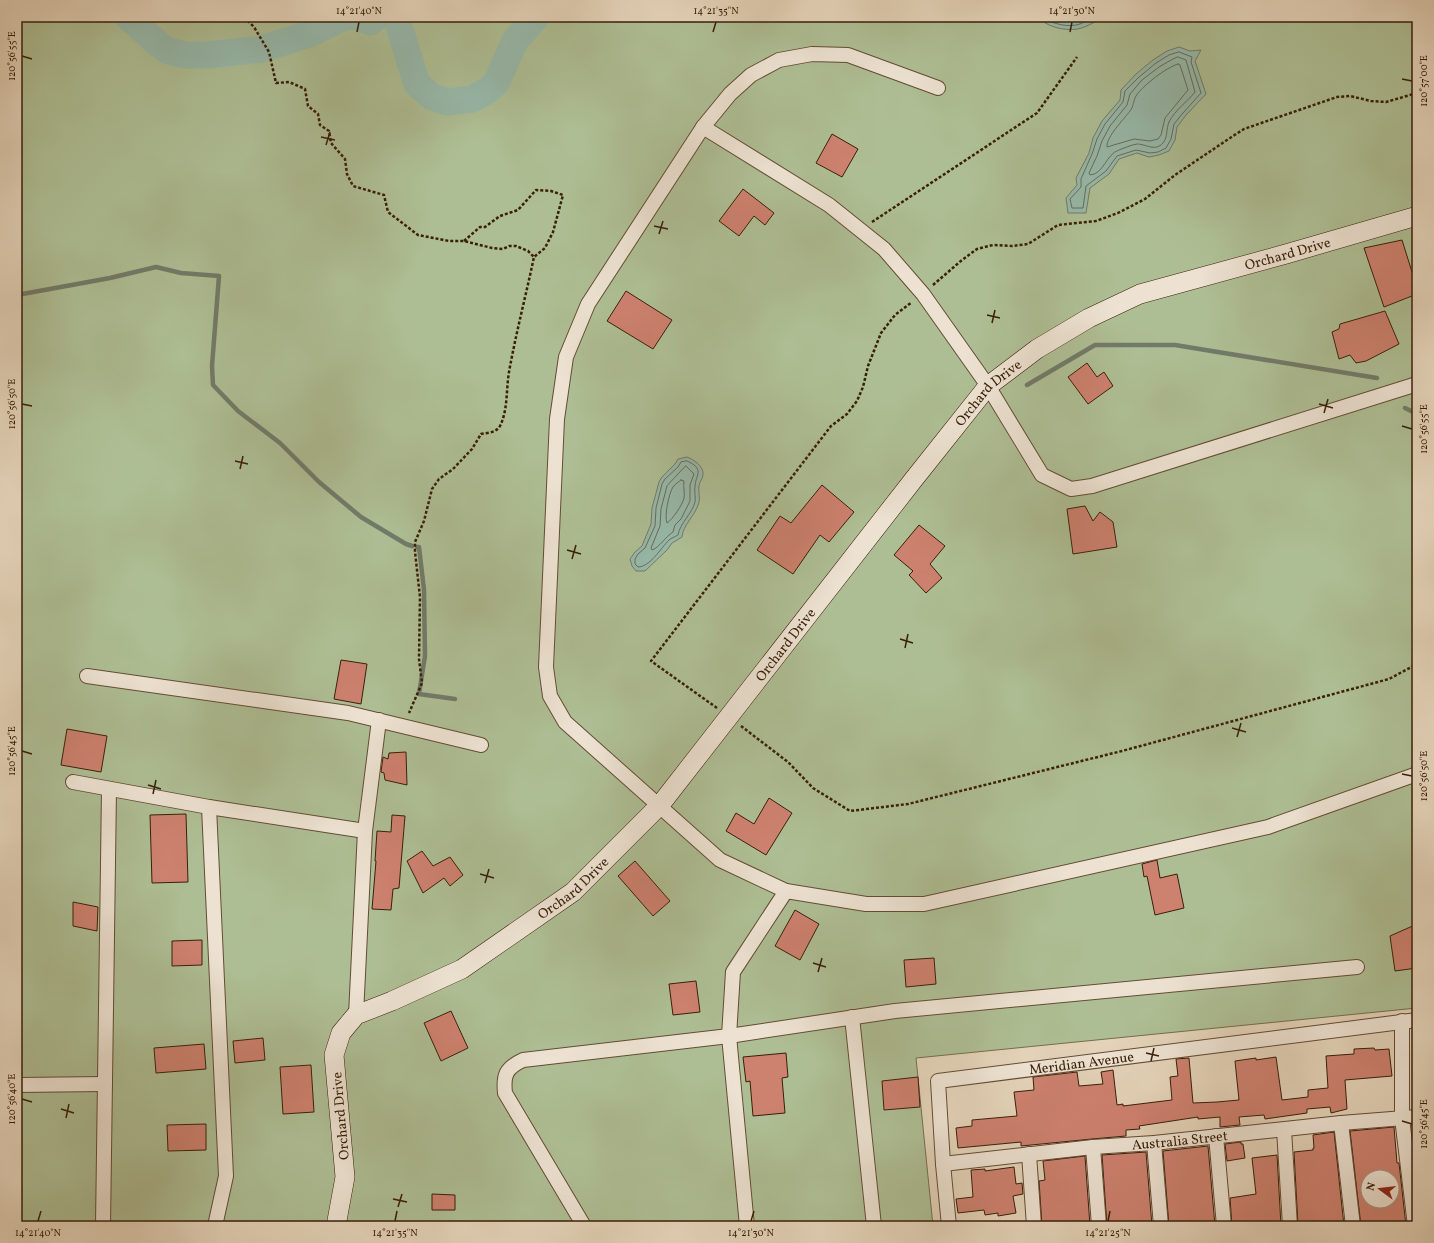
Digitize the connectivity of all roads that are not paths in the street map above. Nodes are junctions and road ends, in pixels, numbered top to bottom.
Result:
1 (938, 88) dead end
2 (703, 127) junction
3 (1417, 216) edge
4 (1417, 384) edge
5 (988, 386) junction
6 (87, 676) dead end
7 (379, 720) junction
8 (481, 746) dead end
9 (1417, 774) edge
10 (72, 782) dead end
11 (109, 790) junction
12 (208, 806) junction
13 (660, 806) junction
14 (365, 831) junction
15 (786, 891) junction
16 (1357, 967) dead end
17 (356, 1015) junction
18 (852, 1017) junction
19 (1417, 1020) edge
20 (1402, 1021) junction
21 (729, 1036) junction
22 (105, 1084) junction
23 (17, 1085) edge
24 (1417, 1117) edge
25 (1402, 1118) junction
26 (1341, 1123) junction
27 (1284, 1130) junction
28 (1216, 1136) junction
29 (1154, 1143) junction
30 (1093, 1147) junction
31 (1029, 1154) junction
32 (943, 1164) junction
33 (103, 1226) edge
34 (215, 1226) edge
35 (336, 1226) edge
36 (584, 1226) edge
37 (747, 1226) edge
38 (874, 1226) edge
39 (949, 1226) edge
40 (1034, 1226) edge
41 (1099, 1226) edge
42 (1161, 1226) edge
43 (1224, 1226) edge
44 (1290, 1226) edge
45 (1353, 1226) edge
46 (1415, 1226) edge

1 - 2 street
2 - 5 street
2 - 13 street
3 - 5 street, Orchard Drive
4 - 5 street
5 - 13 street, Orchard Drive
6 - 7 street
7 - 8 street
7 - 14 street
9 - 15 street
10 - 11 street
11 - 12 street
11 - 22 street
12 - 14 street
12 - 34 street
13 - 15 street
13 - 17 street, Orchard Drive
14 - 17 street
15 - 21 street
16 - 18 street
17 - 35 street, Orchard Drive
18 - 21 street
18 - 38 street
19 - 20 street, Meridian Avenue
20 - 25 street
20 - 32 street, Meridian Avenue
21 - 36 street
21 - 37 street
22 - 23 street
22 - 33 street
24 - 25 street, Australia Street
25 - 26 street, Australia Street
25 - 46 street
26 - 27 street, Australia Street
26 - 45 street
27 - 28 street, Australia Street
27 - 44 street
28 - 29 street, Australia Street
28 - 43 street
29 - 30 street, Australia Street
29 - 42 street
30 - 31 street, Australia Street
30 - 41 street
31 - 32 street, Australia Street
31 - 40 street
32 - 39 street, Meridian Avenue

